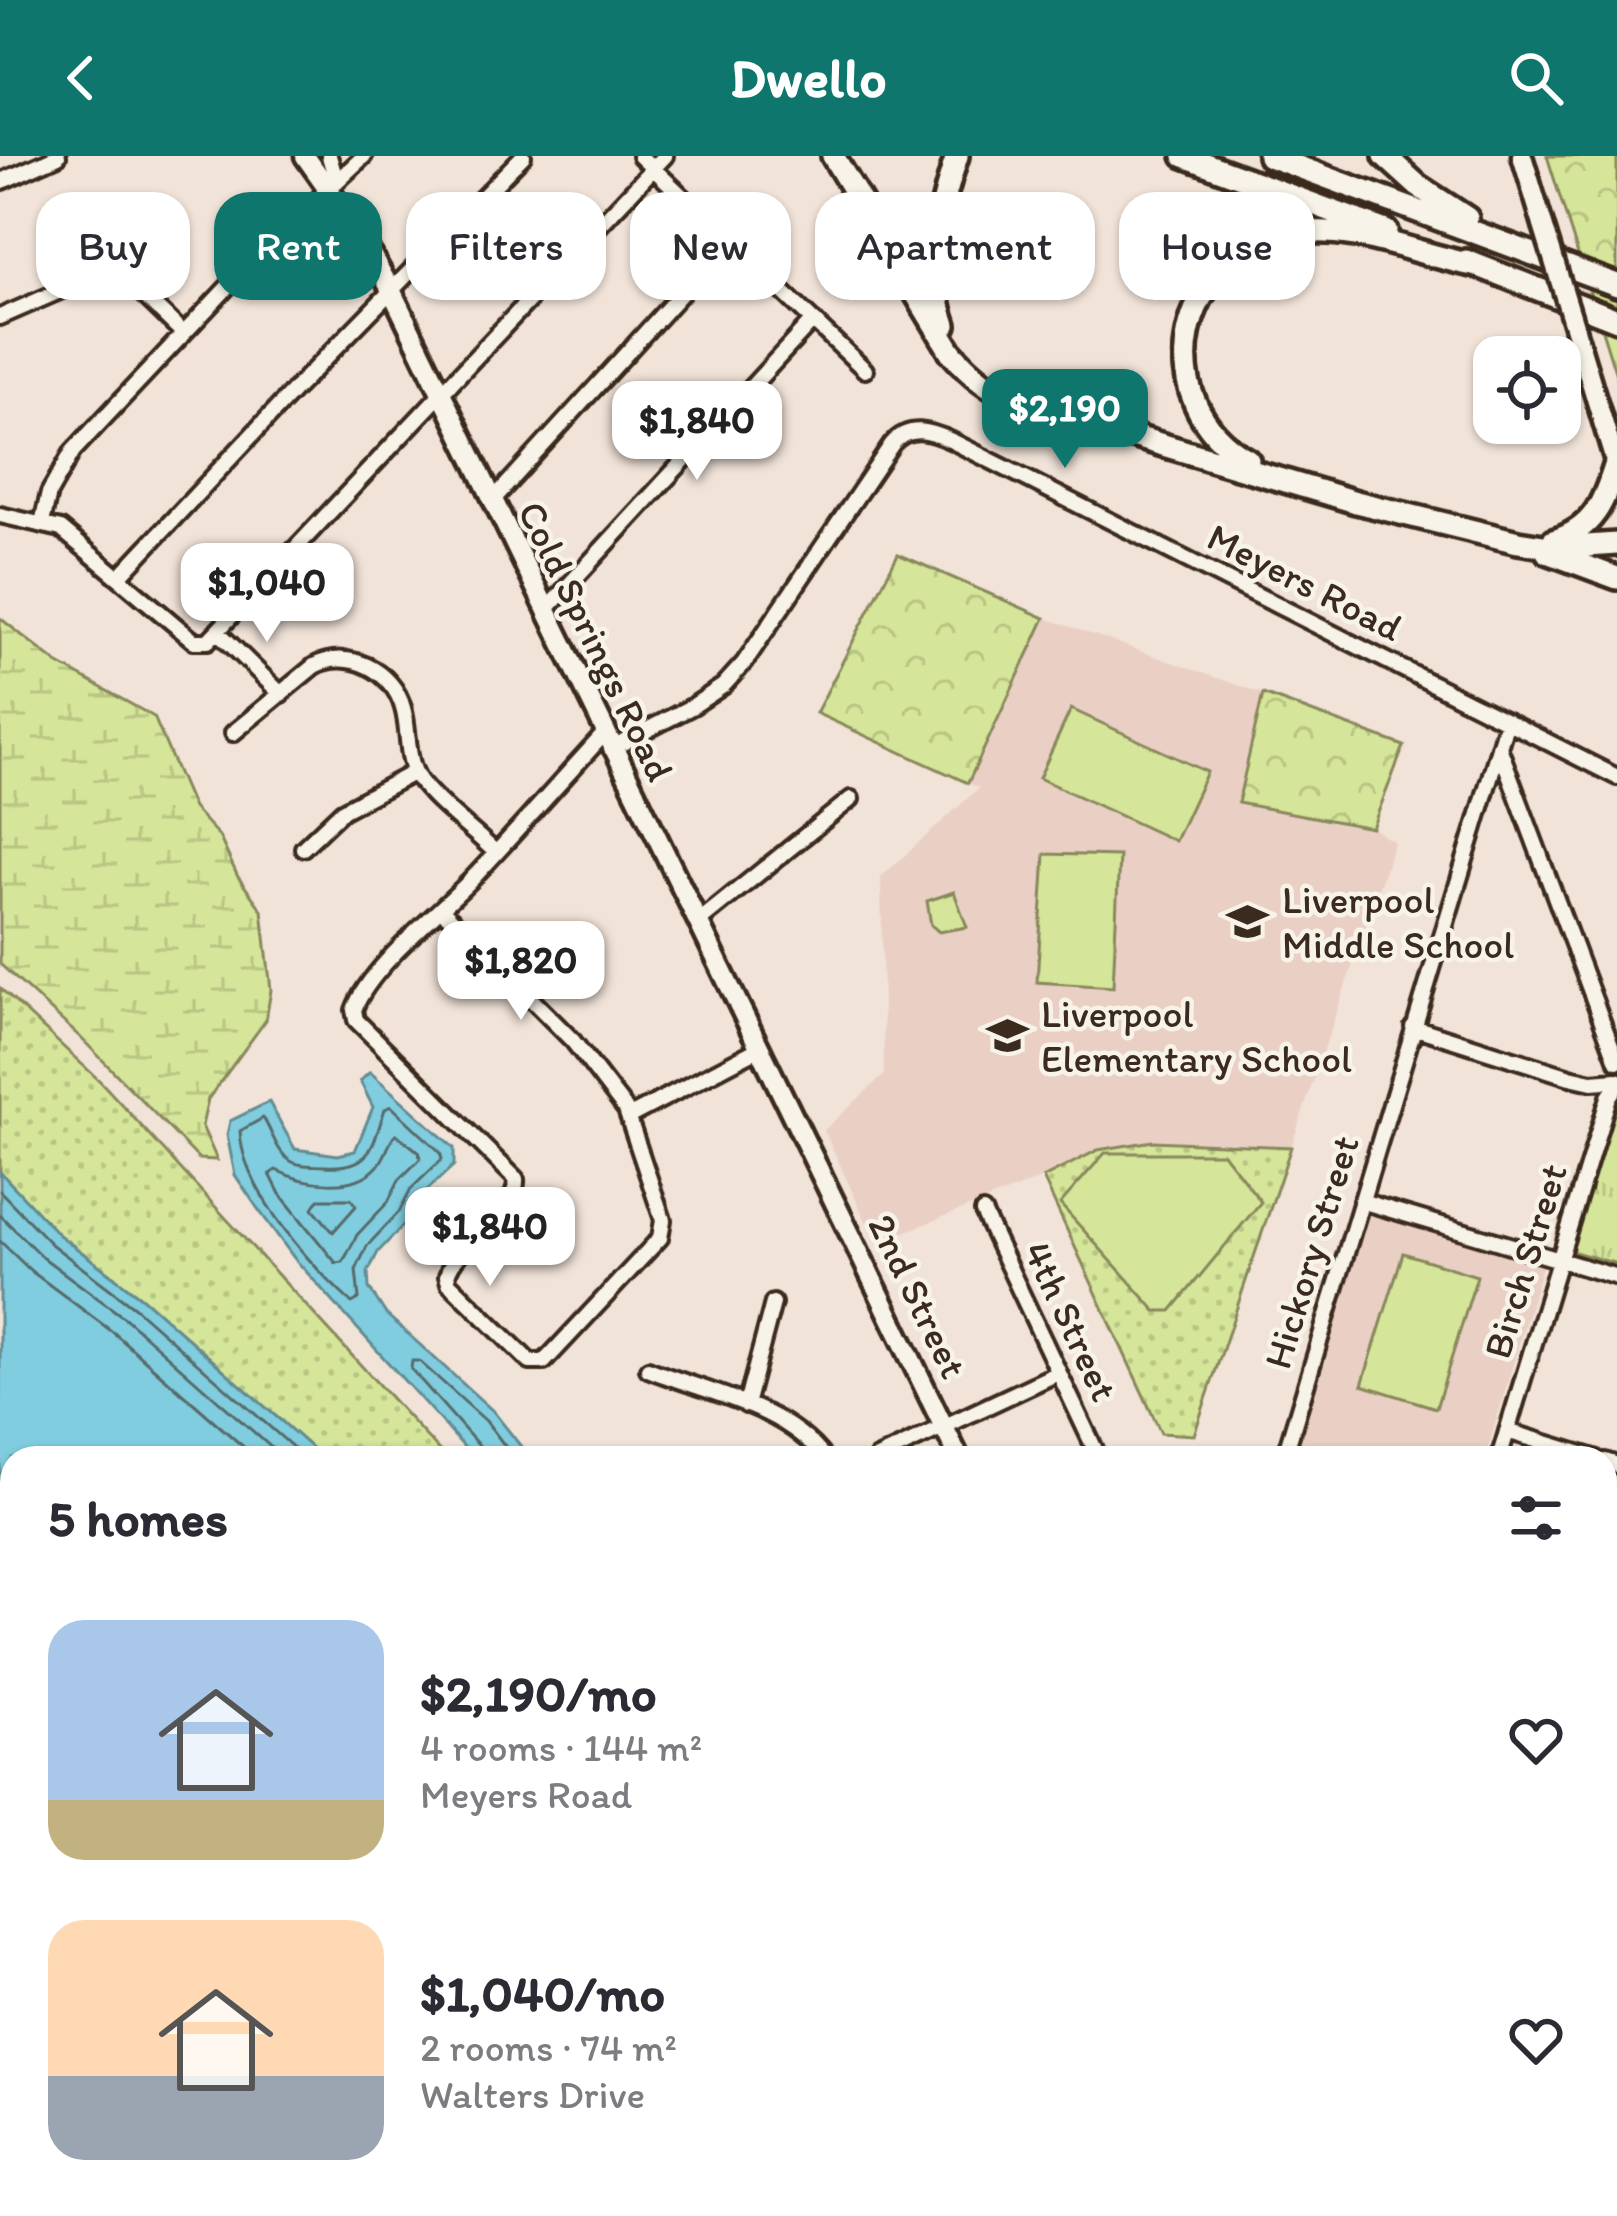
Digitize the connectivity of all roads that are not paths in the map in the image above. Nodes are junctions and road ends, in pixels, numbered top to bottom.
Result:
1 (58, 156) edge
2 (305, 156) edge
3 (328, 156) edge
4 (364, 156) edge
5 (523, 156) edge
6 (640, 156) edge
7 (664, 156) edge
8 (833, 156) edge
9 (954, 156) edge
10 (1184, 156) edge
11 (1269, 156) edge
12 (1384, 156) edge
13 (1522, 156) edge
14 (652, 169) junction
15 (0, 182) edge
16 (331, 190) junction
17 (676, 192) edge
18 (1526, 250) junction
19 (1479, 266) junction
20 (1617, 285) edge
21 (392, 292) junction
22 (674, 300) edge
23 (790, 300) edge
24 (0, 317) edge
25 (1617, 320) edge
26 (812, 321) junction
27 (938, 328) junction
28 (183, 334) junction
29 (865, 370) dead end
30 (442, 396) junction
31 (1249, 461) junction
32 (1616, 466) edge
33 (492, 501) junction
34 (0, 515) edge
35 (1414, 517) junction
36 (42, 524) junction
37 (1518, 542) junction
38 (1617, 544) edge
39 (119, 577) junction
40 (1617, 578) edge
41 (545, 611) junction
42 (218, 632) junction
43 (281, 694) junction
44 (1507, 721) junction
45 (233, 733) dead end
46 (608, 741) junction
47 (1499, 747) junction
48 (415, 772) junction
49 (1617, 777) edge
50 (851, 799) dead end
51 (303, 848) dead end
52 (496, 852) junction
53 (441, 909) junction
54 (697, 923) junction
55 (1413, 1027) junction
56 (760, 1048) junction
57 (1617, 1061) edge
58 (1617, 1083) edge
59 (630, 1116) junction
60 (817, 1163) joint
61 (1360, 1201) junction
62 (983, 1212) dead end
63 (1559, 1260) junction
64 (1617, 1277) edge
65 (773, 1303) dead end
66 (648, 1369) dead end
67 (1058, 1373) junction
68 (746, 1405) junction
69 (944, 1426) junction
70 (1507, 1431) junction
71 (813, 1446) edge
72 (902, 1446) edge
73 (953, 1446) edge
74 (1093, 1446) edge
75 (1288, 1446) edge
76 (1503, 1446) edge
77 (1556, 1446) edge

1 - 15 street
2 - 16 main road, Cold Springs Road
3 - 16 street
4 - 16 street
5 - 21 street
6 - 14 street
7 - 14 street
8 - 27 highway
9 - 27 highway
9 - 31 highway
10 - 19 highway
11 - 18 highway
12 - 18 highway
13 - 32 main road, bridge
14 - 17 street
14 - 30 street
16 - 21 main road, Cold Springs Road
16 - 28 street
18 - 20 highway
19 - 25 highway
19 - 31 highway
21 - 30 main road, Cold Springs Road
21 - 39 street
22 - 33 street
23 - 26 street
24 - 28 street
26 - 29 street
26 - 41 street
27 - 35 highway
28 - 36 street
30 - 33 main road, Cold Springs Road
30 - 42 street
31 - 35 highway
32 - 37 highway
33 - 41 main road, Cold Springs Road
34 - 36 street
35 - 37 highway
36 - 39 street
37 - 38 highway
37 - 40 highway
39 - 42 street
41 - 46 main road, Cold Springs Road
42 - 43 street
43 - 45 street
43 - 48 street
44 - 46 street, Meyers Road
44 - 47 street, Hickory Street
44 - 49 street, Meyers Road
46 - 52 street, Meyers Road
46 - 54 main road, Cold Springs Road
47 - 55 street, Hickory Street
47 - 57 street
48 - 51 street
48 - 52 street
50 - 54 street
52 - 53 street, Meyers Road
53 - 59 street
53 - 59 street, Meyers Road
54 - 56 main road, Cold Springs Road
55 - 58 street
55 - 61 street, Hickory Street
56 - 59 street
56 - 60 main road, Cold Springs Road
58 - 63 street, Birch Street
60 - 69 main road, 2nd Street
61 - 63 street
61 - 75 street, Hickory Street
62 - 67 street, 4th Street
63 - 64 street
63 - 70 street, Birch Street
65 - 68 street
66 - 68 street
67 - 69 street
67 - 74 street, 4th Street
68 - 71 street
69 - 72 street
69 - 73 main road, 2nd Street
70 - 76 street, Birch Street
70 - 77 street

